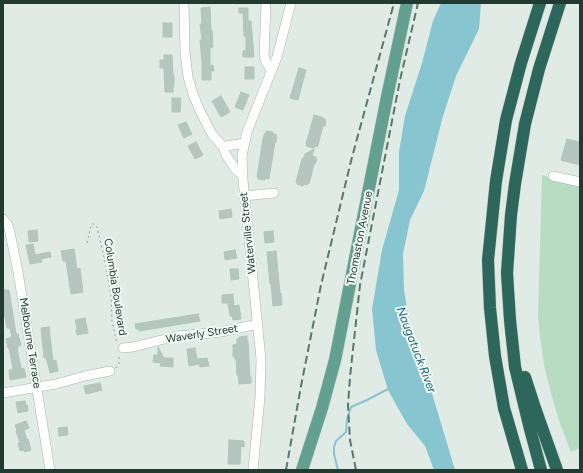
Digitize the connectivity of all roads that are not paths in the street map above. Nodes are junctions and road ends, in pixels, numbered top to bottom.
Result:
1 (184, 3) edge
2 (266, 3) edge
3 (291, 3) edge
4 (407, 3) edge
5 (540, 3) edge
6 (560, 3) edge
7 (271, 70) junction
8 (244, 143) junction
9 (223, 147) junction
10 (242, 175) junction
11 (553, 176) dead end
12 (580, 182) edge
13 (274, 193) dead end
14 (244, 196) junction
15 (511, 215) junction
16 (3, 219) edge
17 (258, 324) junction
18 (120, 350) road end
19 (110, 371) road end
20 (37, 387) junction
21 (3, 393) edge
22 (50, 470) edge
23 (253, 470) edge
24 (302, 470) edge
25 (522, 470) edge
26 (541, 470) edge
27 (557, 470) edge

1 - 9 street
2 - 7 street
3 - 7 street, Waterville Street
4 - 24 main road, Thomaston Avenue
5 - 25 highway
6 - 15 highway
7 - 8 street, Waterville Street
8 - 9 street
8 - 10 street, Waterville Street
9 - 10 street
10 - 14 street, Waterville Street
11 - 12 street
13 - 14 street
14 - 17 street, Waterville Street
15 - 26 highway
15 - 27 highway
16 - 20 street, Melbourne Terrace
17 - 18 street, Waverly Street
17 - 23 street, Waterville Street
19 - 20 street
20 - 21 street
20 - 22 street, Melbourne Terrace

